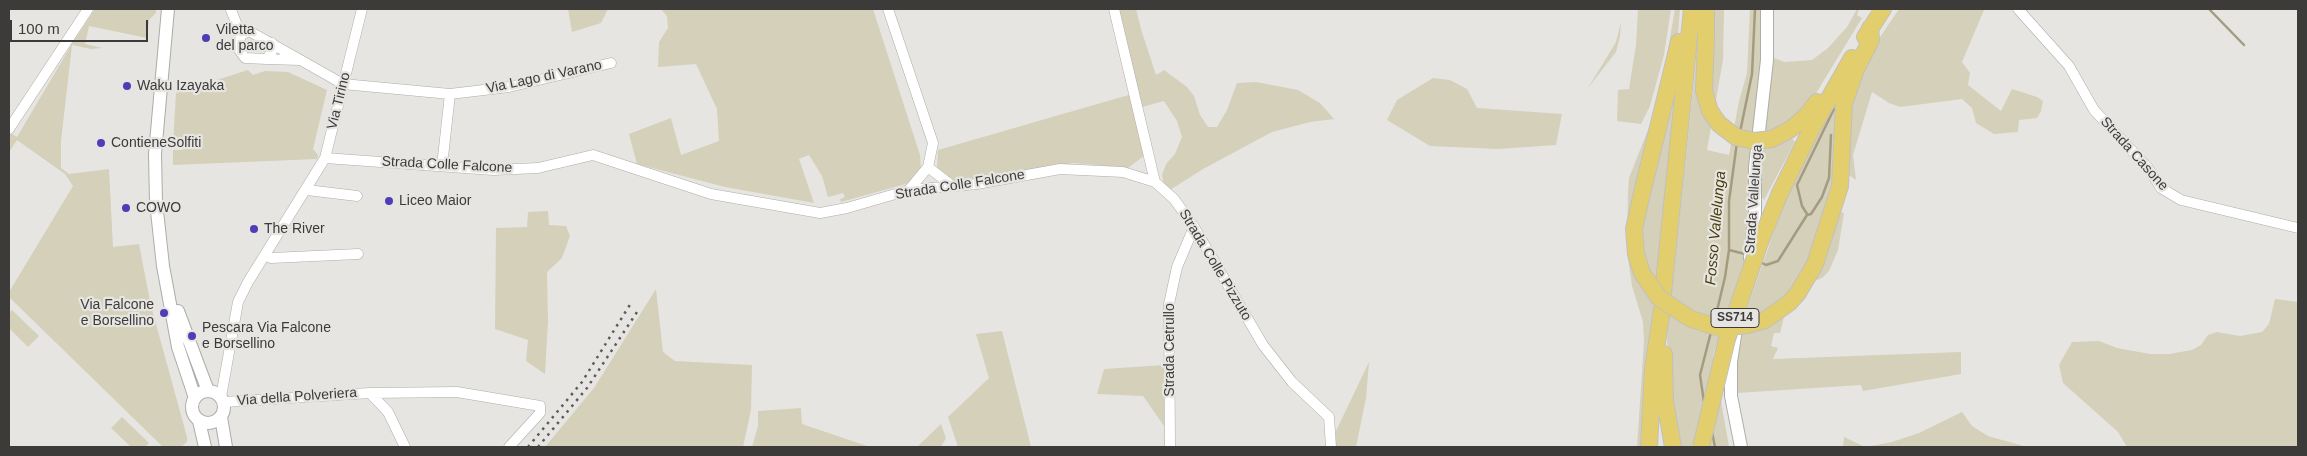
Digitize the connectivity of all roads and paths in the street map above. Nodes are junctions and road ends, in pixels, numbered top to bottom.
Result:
1 (88, 9) edge
2 (168, 9) edge
3 (362, 9) edge
4 (888, 9) edge
5 (1114, 9) edge
6 (1686, 9) edge
7 (1692, 9) edge
8 (1706, 9) edge
9 (1767, 9) edge
10 (1883, 9) edge
11 (2018, 9) edge
12 (231, 10) dead end
13 (1870, 28) junction
14 (241, 35) junction
15 (272, 44) junction
16 (1852, 57) junction
17 (267, 59) junction
18 (304, 60) junction
19 (611, 63) dead end
20 (343, 84) junction
21 (450, 94) junction
22 (9, 130) edge
23 (444, 144) junction
24 (325, 158) junction
25 (427, 165) junction
26 (442, 166) junction
27 (928, 167) junction
28 (1155, 182) junction
29 (950, 185) junction
30 (307, 190) junction
31 (909, 190) junction
32 (357, 196) dead end
33 (1194, 227) junction
34 (2298, 228) edge
35 (358, 254) dead end
36 (265, 255) junction
37 (163, 266) junction
38 (1662, 306) junction
39 (208, 391) junction
40 (370, 393) junction
41 (223, 395) junction
42 (194, 398) junction
43 (239, 401) junction
44 (221, 417) junction
45 (199, 421) junction
46 (205, 447) edge
47 (226, 447) edge
48 (404, 447) edge
49 (509, 447) edge
50 (1170, 447) edge
51 (1331, 447) edge
52 (1650, 447) edge
53 (1673, 447) edge
54 (1701, 447) edge
55 (1741, 447) edge

1 - 22 street
2 - 37 street
3 - 20 street, Via Tirino
4 - 27 street
5 - 28 street
6 - 13 highway, bridge
7 - 38 highway
8 - 16 highway, bridge
9 - 55 street, Strada Vallelunga
10 - 13 highway, SS714
11 - 34 street, Strada Casone
12 - 14 street
13 - 16 highway, SS714
14 - 15 street
14 - 17 street
15 - 17 street
15 - 18 street, Via Lago di Varano
16 - 54 highway, SS714, bridge
17 - 18 street
18 - 20 street, Via Lago di Varano
19 - 21 street, Via Lago di Varano
20 - 21 street, Via Lago di Varano
20 - 24 street, Via Tirino
21 - 23 street
23 - 25 street
23 - 26 street
24 - 25 street, Strada Colle Falcone
24 - 30 street, Via Tirino
25 - 26 street, Strada Colle Falcone
26 - 31 street, Strada Colle Falcone
27 - 29 street
27 - 31 street
28 - 29 street, Strada Colle Falcone
28 - 33 street, Strada Colle Pizzuto
29 - 31 street, Strada Colle Falcone
30 - 32 street
30 - 36 street, Via Tirino
33 - 50 street, Strada Cetrullo
33 - 51 street, Strada Colle Pizzuto
35 - 36 street
36 - 41 street, Via Tirino
37 - 39 street
37 - 42 street
38 - 52 highway
38 - 53 highway
39 - 41 street
39 - 42 street
40 - 43 street, Via della Polveriera
40 - 48 street, Via della Polveriera
40 - 49 street, Via della Polveriera
41 - 43 street, Via della Polveriera
41 - 43 street
41 - 44 street
42 - 45 street
44 - 45 street
44 - 47 street
45 - 46 street

